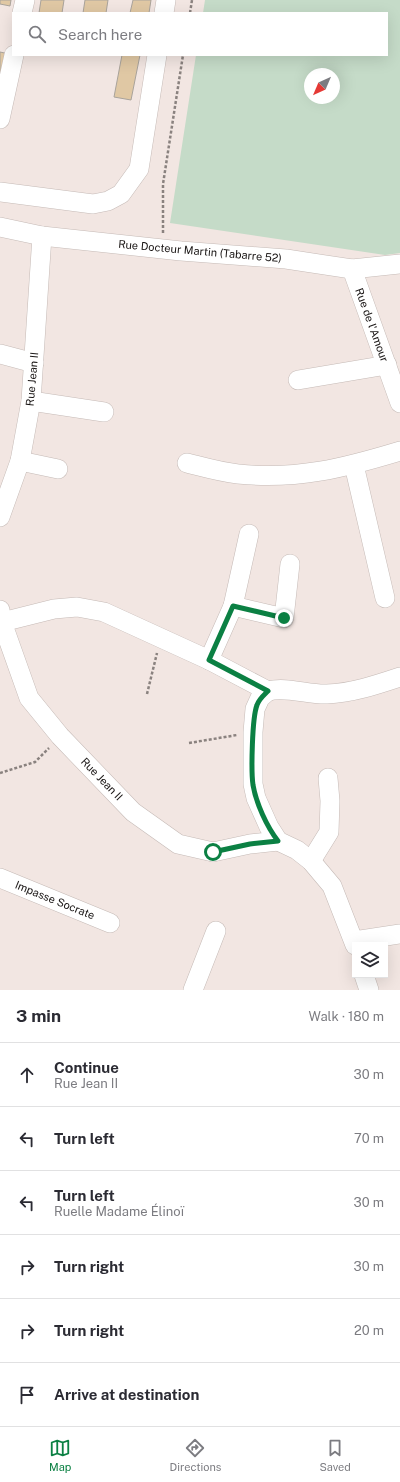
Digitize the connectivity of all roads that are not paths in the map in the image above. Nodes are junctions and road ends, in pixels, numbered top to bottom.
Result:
1 (25, 0) edge
2 (166, 0) edge
3 (22, 12) edge
4 (164, 12) edge
5 (14, 56) edge
6 (157, 56) edge
7 (0, 119) edge
8 (0, 192) edge
9 (0, 227) edge
10 (42, 236) junction
11 (400, 264) edge
12 (352, 269) junction
13 (0, 354) edge
14 (34, 363) junction
15 (387, 365) junction
16 (298, 380) dead end
17 (31, 401) junction
18 (400, 403) edge
19 (104, 412) dead end
20 (400, 451) edge
21 (20, 461) junction
22 (186, 463) dead end
23 (354, 465) junction
24 (58, 469) dead end
25 (0, 517) edge
26 (249, 534) dead end
27 (290, 564) dead end
28 (385, 598) dead end
29 (233, 606) junction
30 (1, 616) edge
31 (209, 660) junction
32 (400, 677) edge
33 (268, 691) junction
34 (328, 778) dead end
35 (278, 841) junction
36 (311, 861) junction
37 (0, 878) edge
38 (110, 923) dead end
39 (216, 931) dead end
40 (400, 934) edge
41 (354, 942) edge
42 (359, 942) edge
43 (365, 978) edge
44 (192, 990) edge
45 (369, 990) edge

1 - 3 street
2 - 4 street
5 - 7 street
6 - 8 street
9 - 10 street, Rue Docteur Martin (Tabarre 52)
10 - 12 street, Rue Docteur Martin (Tabarre 52)
10 - 14 street, Rue Jean II
11 - 12 street, Rue Docteur Martin (Tabarre 52)
12 - 15 street, Rue de l'Amour
13 - 14 street
14 - 17 street, Rue Jean II
15 - 16 street
15 - 18 street, Rue de l'Amour
17 - 19 street
17 - 21 street, Rue Jean II
20 - 23 street
21 - 24 street
21 - 25 street, Rue Jean II
22 - 23 street
23 - 28 street
26 - 29 street
27 - 29 street
29 - 31 street
30 - 31 street
30 - 35 street, Rue Jean II
31 - 33 street
32 - 33 street
33 - 35 street
34 - 36 street
35 - 36 street
36 - 41 street
37 - 38 street, Impasse Socrate
39 - 44 street
40 - 42 street
43 - 45 street

